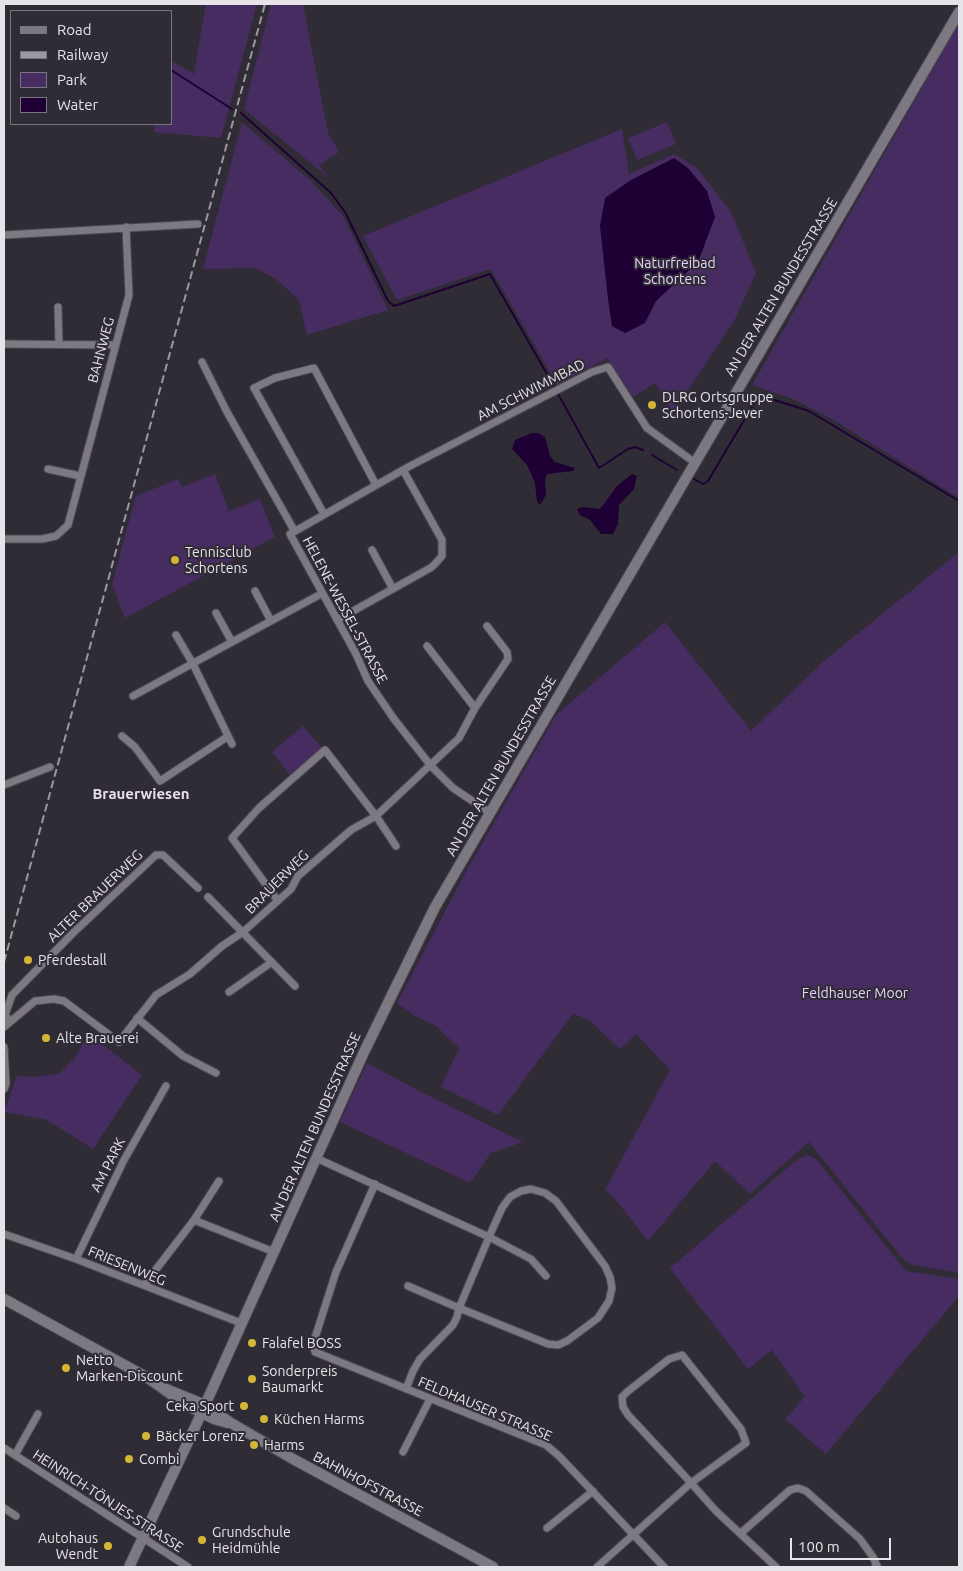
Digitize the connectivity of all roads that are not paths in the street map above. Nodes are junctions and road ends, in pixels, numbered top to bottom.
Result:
1 (959, 12) edge
2 (198, 224) dead end
3 (126, 227) junction
4 (4, 235) edge
5 (58, 307) dead end
6 (4, 344) edge
7 (59, 344) junction
8 (116, 345) junction
9 (202, 362) dead end
10 (694, 462) junction
11 (48, 469) dead end
12 (403, 470) junction
13 (80, 476) junction
14 (376, 485) junction
15 (324, 514) junction
16 (294, 530) junction
17 (4, 539) edge
18 (372, 550) dead end
19 (392, 589) junction
20 (255, 591) dead end
21 (321, 594) junction
22 (216, 613) dead end
23 (337, 620) junction
24 (270, 621) junction
25 (487, 626) dead end
26 (176, 635) dead end
27 (232, 642) junction
28 (427, 646) dead end
29 (193, 664) junction
30 (133, 696) dead end
31 (475, 708) junction
32 (122, 736) dead end
33 (227, 737) junction
34 (232, 744) dead end
35 (431, 766) junction
36 (50, 767) dead end
37 (4, 785) edge
38 (490, 812) junction
39 (376, 816) junction
40 (396, 846) dead end
41 (198, 888) dead end
42 (208, 897) dead end
43 (278, 901) junction
44 (243, 932) junction
45 (272, 962) junction
46 (295, 986) dead end
47 (229, 992) dead end
48 (137, 1018) junction
49 (10, 1021) junction
50 (4, 1027) edge
51 (4, 1047) edge
52 (216, 1073) dead end
53 (166, 1086) dead end
54 (4, 1089) edge
55 (316, 1158) junction
56 (219, 1181) dead end
57 (375, 1184) junction
58 (194, 1220) junction
59 (4, 1234) edge
60 (489, 1237) junction
61 (274, 1252) junction
62 (76, 1259) junction
63 (546, 1276) dead end
64 (144, 1285) junction
65 (408, 1286) dead end
66 (4, 1299) edge
67 (459, 1308) junction
68 (241, 1323) junction
69 (406, 1390) junction
70 (430, 1399) junction
71 (203, 1409) junction
72 (38, 1414) dead end
73 (4, 1448) edge
74 (403, 1452) dead end
75 (15, 1455) junction
76 (691, 1484) junction
77 (593, 1491) junction
78 (4, 1508) edge
79 (16, 1516) dead end
80 (547, 1528) dead end
81 (741, 1533) junction
82 (634, 1536) junction
83 (142, 1537) junction
84 (129, 1567) edge
85 (188, 1567) edge
86 (493, 1567) edge
87 (598, 1567) edge
88 (664, 1567) edge
89 (776, 1567) edge
90 (875, 1567) edge

1 - 10 street, AN DER ALTEN BUNDESSTRASSE
2 - 3 street
3 - 4 street
3 - 8 street, BAHNWEG
5 - 7 street
6 - 7 street
7 - 8 street
8 - 13 street, BAHNWEG
9 - 16 street
10 - 12 street, AM SCHWIMMBAD
10 - 38 street, AN DER ALTEN BUNDESSTRASSE
11 - 13 street
12 - 14 street, HELENE-WESSEL-STRASSE
12 - 19 street
13 - 17 street, BAHNWEG
14 - 15 street, HELENE-WESSEL-STRASSE
14 - 15 street
15 - 16 street, HELENE-WESSEL-STRASSE
16 - 21 street, HELENE-WESSEL-STRASSE
18 - 19 street
19 - 23 street
20 - 24 street
21 - 23 street, HELENE-WESSEL-STRASSE
21 - 24 street
22 - 27 street
23 - 35 street, HELENE-WESSEL-STRASSE
24 - 27 street
25 - 31 street, BRAUERWEG
26 - 29 street
27 - 29 street
28 - 31 street
29 - 30 street
29 - 33 street
31 - 35 street, BRAUERWEG
32 - 33 street
33 - 34 street
35 - 38 street, HELENE-WESSEL-STRASSE
35 - 39 street, BRAUERWEG
36 - 37 street
38 - 55 street, AN DER ALTEN BUNDESSTRASSE
39 - 40 street
39 - 43 street, BRAUERWEG
39 - 43 street
41 - 49 street, ALTER BRAUERWEG
42 - 44 street
43 - 44 street, BRAUERWEG
44 - 45 street
44 - 48 street, BRAUERWEG
45 - 46 street
45 - 47 street
48 - 49 street, BRAUERWEG
48 - 52 street
49 - 50 street, BRAUERWEG
51 - 54 street
53 - 62 street, AM PARK
55 - 57 street
55 - 61 street, AN DER ALTEN BUNDESSTRASSE
56 - 58 street
57 - 60 street
57 - 69 street, FELDHAUSER STRASSE
58 - 61 street
58 - 64 street
59 - 62 street, FRIESENWEG
60 - 63 street
60 - 67 street
60 - 67 street
61 - 68 street, AN DER ALTEN BUNDESSTRASSE
62 - 64 street, FRIESENWEG
64 - 68 street, FRIESENWEG
65 - 67 street
66 - 71 street, BAHNHOFSTRASSE
67 - 69 street
68 - 71 street, AN DER ALTEN BUNDESSTRASSE
69 - 70 street, FELDHAUSER STRASSE
70 - 74 street
70 - 77 street, FELDHAUSER STRASSE
71 - 83 street, AN DER ALTEN BUNDESSTRASSE
71 - 86 street, BAHNHOFSTRASSE
72 - 75 street, HEINRICH-TÖNJES-STRASSE
73 - 75 street, HEINRICH-TÖNJES-STRASSE
75 - 83 street, HEINRICH-TÖNJES-STRASSE
76 - 76 street
76 - 81 street
76 - 82 street
77 - 80 street
77 - 82 street, FELDHAUSER STRASSE
78 - 79 street
81 - 89 street
81 - 90 street
82 - 87 street
82 - 88 street, FELDHAUSER STRASSE
83 - 84 street, AN DER ALTEN BUNDESSTRASSE
83 - 85 street, HEINRICH-TÖNJES-STRASSE

